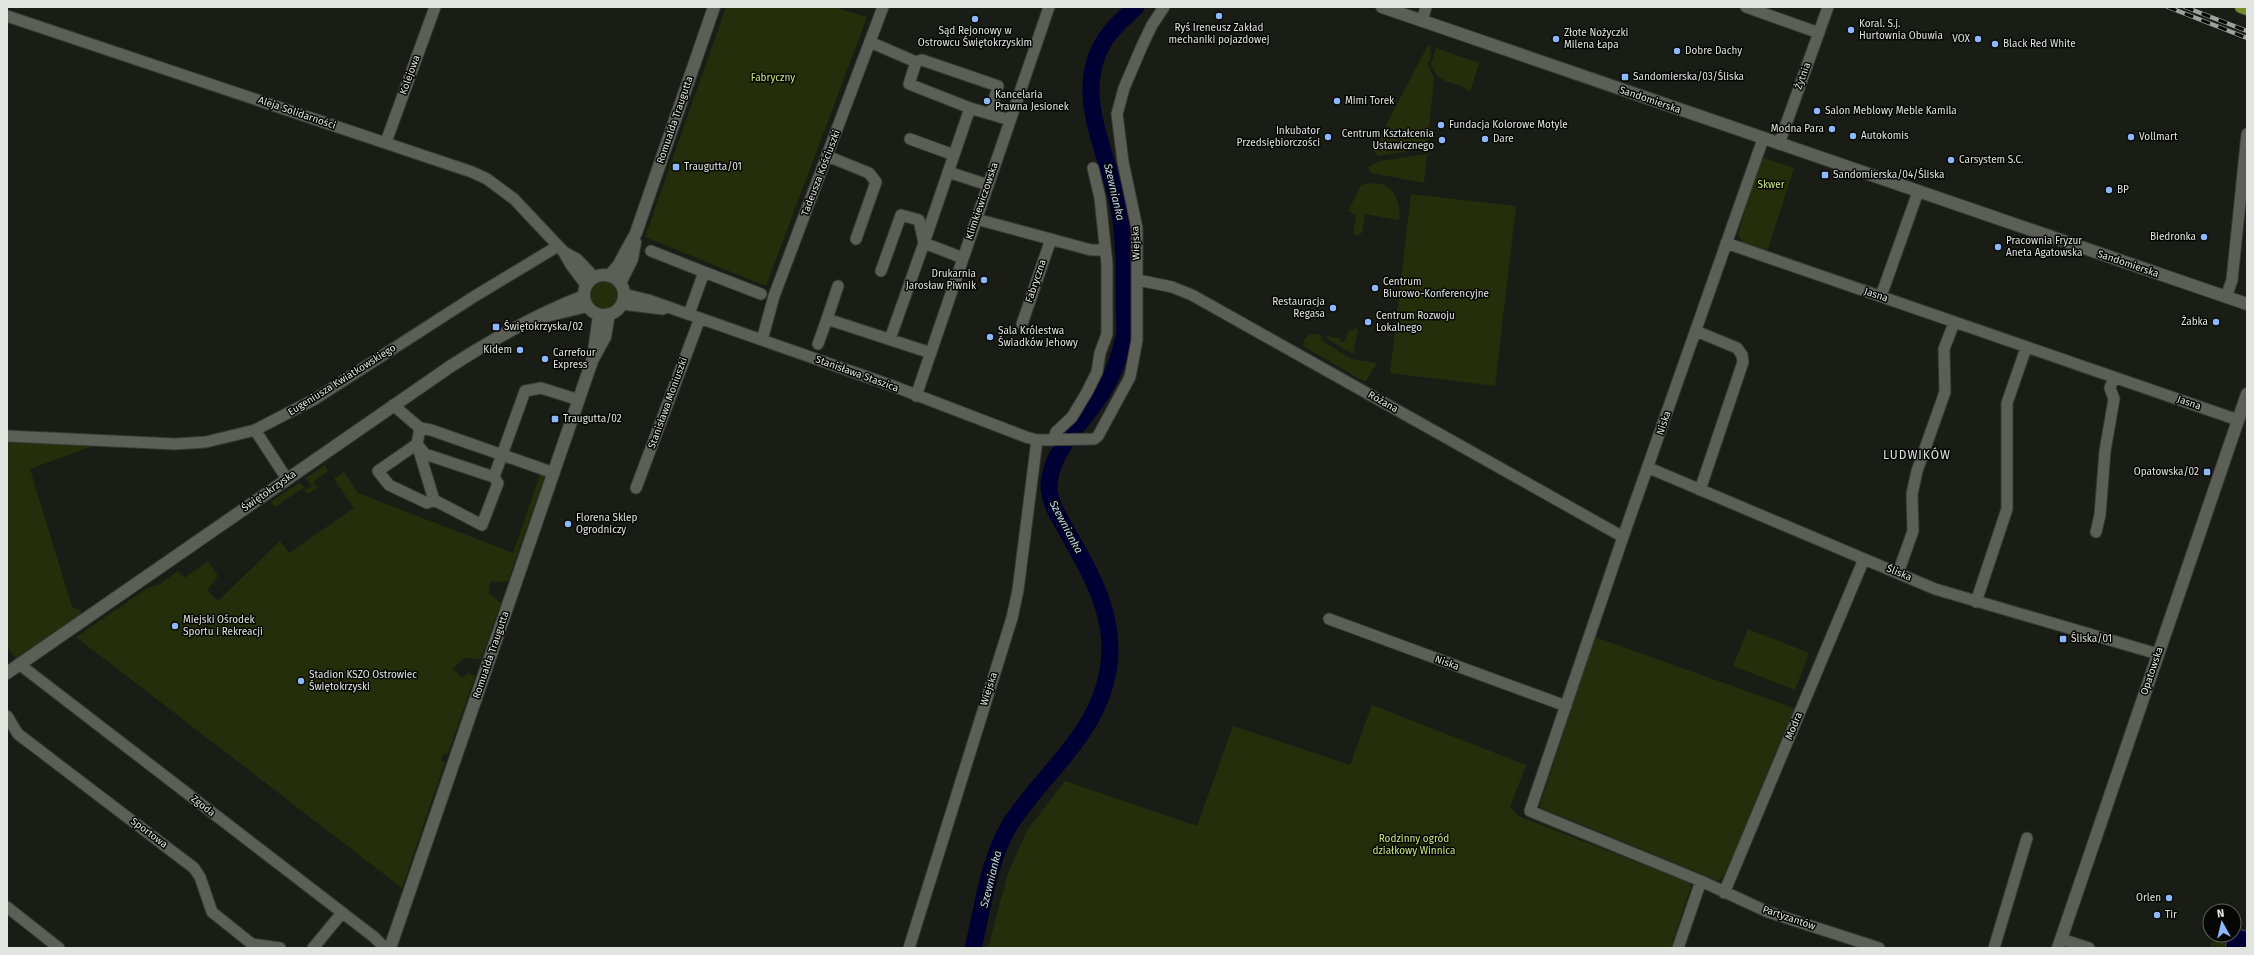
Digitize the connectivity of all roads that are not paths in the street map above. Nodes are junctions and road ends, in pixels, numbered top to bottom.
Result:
1 (435, 7) edge
2 (714, 7) edge
3 (883, 7) edge
4 (1049, 7) edge
5 (1164, 7) edge
6 (1382, 7) edge
7 (1426, 7) edge
8 (1746, 7) edge
9 (1828, 7) edge
10 (2241, 7) edge
11 (2247, 9) edge
12 (7, 16) edge
13 (1422, 21) junction
14 (1819, 32) junction
15 (870, 42) junction
16 (916, 62) junction
17 (970, 108) junction
18 (990, 114) junction
19 (1010, 120) junction
20 (2247, 134) edge
21 (910, 139) dead end
22 (1763, 139) junction
23 (386, 142) junction
24 (1779, 144) junction
25 (954, 155) junction
26 (827, 156) junction
27 (1093, 168) dead end
28 (948, 172) junction
29 (988, 185) junction
30 (1918, 192) junction
31 (976, 219) junction
32 (636, 233) junction
33 (856, 239) dead end
34 (1050, 239) junction
35 (924, 243) junction
36 (1726, 243) junction
37 (560, 249) junction
38 (1105, 250) junction
39 (651, 251) dead end
40 (963, 258) junction
41 (881, 271) dead end
42 (704, 272) junction
43 (609, 276) junction
44 (1138, 280) junction
45 (838, 286) dead end
46 (588, 291) junction
47 (622, 294) junction
48 (761, 294) dead end
49 (1881, 296) junction
50 (2226, 297) junction
51 (2247, 304) edge
52 (604, 314) junction
53 (695, 316) junction
54 (827, 318) junction
55 (1954, 323) junction
56 (1022, 324) dead end
57 (1696, 331) junction
58 (890, 339) junction
59 (762, 340) junction
60 (818, 344) dead end
61 (2026, 348) junction
62 (930, 353) junction
63 (2114, 377) junction
64 (2247, 394) edge
65 (916, 396) junction
66 (579, 400) junction
67 (393, 405) junction
68 (2238, 420) junction
69 (420, 428) junction
70 (255, 430) junction
71 (7, 436) edge
72 (1037, 440) junction
73 (1053, 440) junction
74 (418, 444) junction
75 (502, 457) junction
76 (1649, 468) junction
77 (554, 473) junction
78 (494, 477) junction
79 (287, 479) junction
80 (636, 488) dead end
81 (1700, 490) junction
82 (434, 500) junction
83 (2096, 532) dead end
84 (1623, 537) junction
85 (1864, 559) junction
86 (1898, 573) junction
87 (1976, 602) junction
88 (1329, 619) dead end
89 (2158, 654) junction
90 (20, 664) junction
91 (7, 673) edge
92 (1566, 706) junction
93 (7, 716) edge
94 (1530, 811) joint
95 (2027, 838) dead end
96 (1701, 881) junction
97 (1724, 893) junction
98 (7, 907) edge
99 (342, 912) junction
100 (2059, 944) edge
101 (59, 948) edge
102 (280, 948) edge
103 (313, 948) edge
104 (385, 948) edge
105 (390, 948) edge
106 (909, 948) edge
107 (1678, 948) edge
108 (1879, 948) edge
109 (1994, 948) edge
110 (2089, 948) edge

1 - 23 street, Kolejowa
2 - 32 street, Romualda Traugutta
3 - 15 street, Tadeusza Kościuszki
4 - 19 street, Klimkiewiczowska
5 - 44 street, Wiejska
6 - 13 street, Sandomierska
7 - 13 street
8 - 14 street
9 - 14 street, Żytnia
10 - 11 main road
12 - 23 street, Aleja Solidarności
13 - 22 street, Sandomierska
14 - 24 street, Żytnia
15 - 16 street
15 - 26 street, Tadeusza Kościuszki
16 - 17 street
16 - 18 street
17 - 18 street
17 - 25 street
18 - 19 street
19 - 29 street, Klimkiewiczowska
20 - 50 street
21 - 25 street
22 - 24 street, Sandomierska
22 - 36 street, Niska
23 - 37 street, Aleja Solidarności
24 - 30 street, Sandomierska
25 - 28 street
26 - 33 street
26 - 59 street, Tadeusza Kościuszki
27 - 38 street
28 - 29 street
28 - 35 street
29 - 31 street, Klimkiewiczowska
30 - 49 street
30 - 50 street, Sandomierska
31 - 34 street
31 - 40 street, Klimkiewiczowska
32 - 43 street, Romualda Traugutta
32 - 47 street, Romualda Traugutta
34 - 38 street
34 - 56 street, Fabryczna
35 - 40 street
35 - 41 street
35 - 58 street
36 - 49 street, Jasna
36 - 57 street, Niska
37 - 46 street, Aleja Solidarności
37 - 70 street, Eugeniusza Kwiatkowskiego
38 - 73 street
39 - 42 street
40 - 62 street, Klimkiewiczowska
42 - 48 street
42 - 53 street, Stanisława Moniuszki
43 - 46 street, Świętokrzyska
43 - 47 street
44 - 73 street, Wiejska
44 - 84 street, Różana
45 - 54 street
46 - 52 street
46 - 67 street, Świętokrzyska
47 - 52 street
47 - 53 street, Stanisława Staszica
49 - 55 street, Jasna
50 - 51 street, Sandomierska
52 - 66 street, Romualda Traugutta
53 - 59 street, Stanisława Staszica
53 - 80 street, Stanisława Moniuszki
54 - 58 street
54 - 60 street
55 - 61 street, Jasna
55 - 86 street
57 - 76 street, Niska
57 - 81 street
58 - 62 street
59 - 65 street, Stanisława Staszica
61 - 63 street, Jasna
61 - 87 street
62 - 65 street, Klimkiewiczowska
63 - 68 street, Jasna
63 - 83 street
64 - 68 street, Opatowska
65 - 72 street, Stanisława Staszica
66 - 75 street
66 - 77 street, Romualda Traugutta
67 - 69 street
67 - 79 street, Świętokrzyska
68 - 89 street, Opatowska
69 - 74 street
69 - 75 street
70 - 71 street, Eugeniusza Kwiatkowskiego
70 - 79 street
72 - 73 street, Wiejska
72 - 106 street, Wiejska
74 - 78 street
74 - 82 street
74 - 82 street
75 - 77 street
75 - 78 street
76 - 81 street, Śliska
76 - 84 street, Niska
77 - 105 street, Romualda Traugutta
78 - 82 street
79 - 90 street, Świętokrzyska
81 - 85 street, Śliska
84 - 92 street, Niska
85 - 86 street, Śliska
85 - 97 street, Modra
86 - 87 street, Śliska
87 - 89 street, Śliska
88 - 92 street, Niska
89 - 100 street, Opatowska
90 - 91 street, Świętokrzyska
90 - 99 street, Zgoda
92 - 94 street, Niska
93 - 102 street, Sportowa
94 - 96 street, Partyzantów
95 - 109 street
96 - 97 street, Partyzantów
96 - 107 street
97 - 108 street, Partyzantów
98 - 101 street
99 - 103 street
99 - 104 street, Zgoda
100 - 110 street

